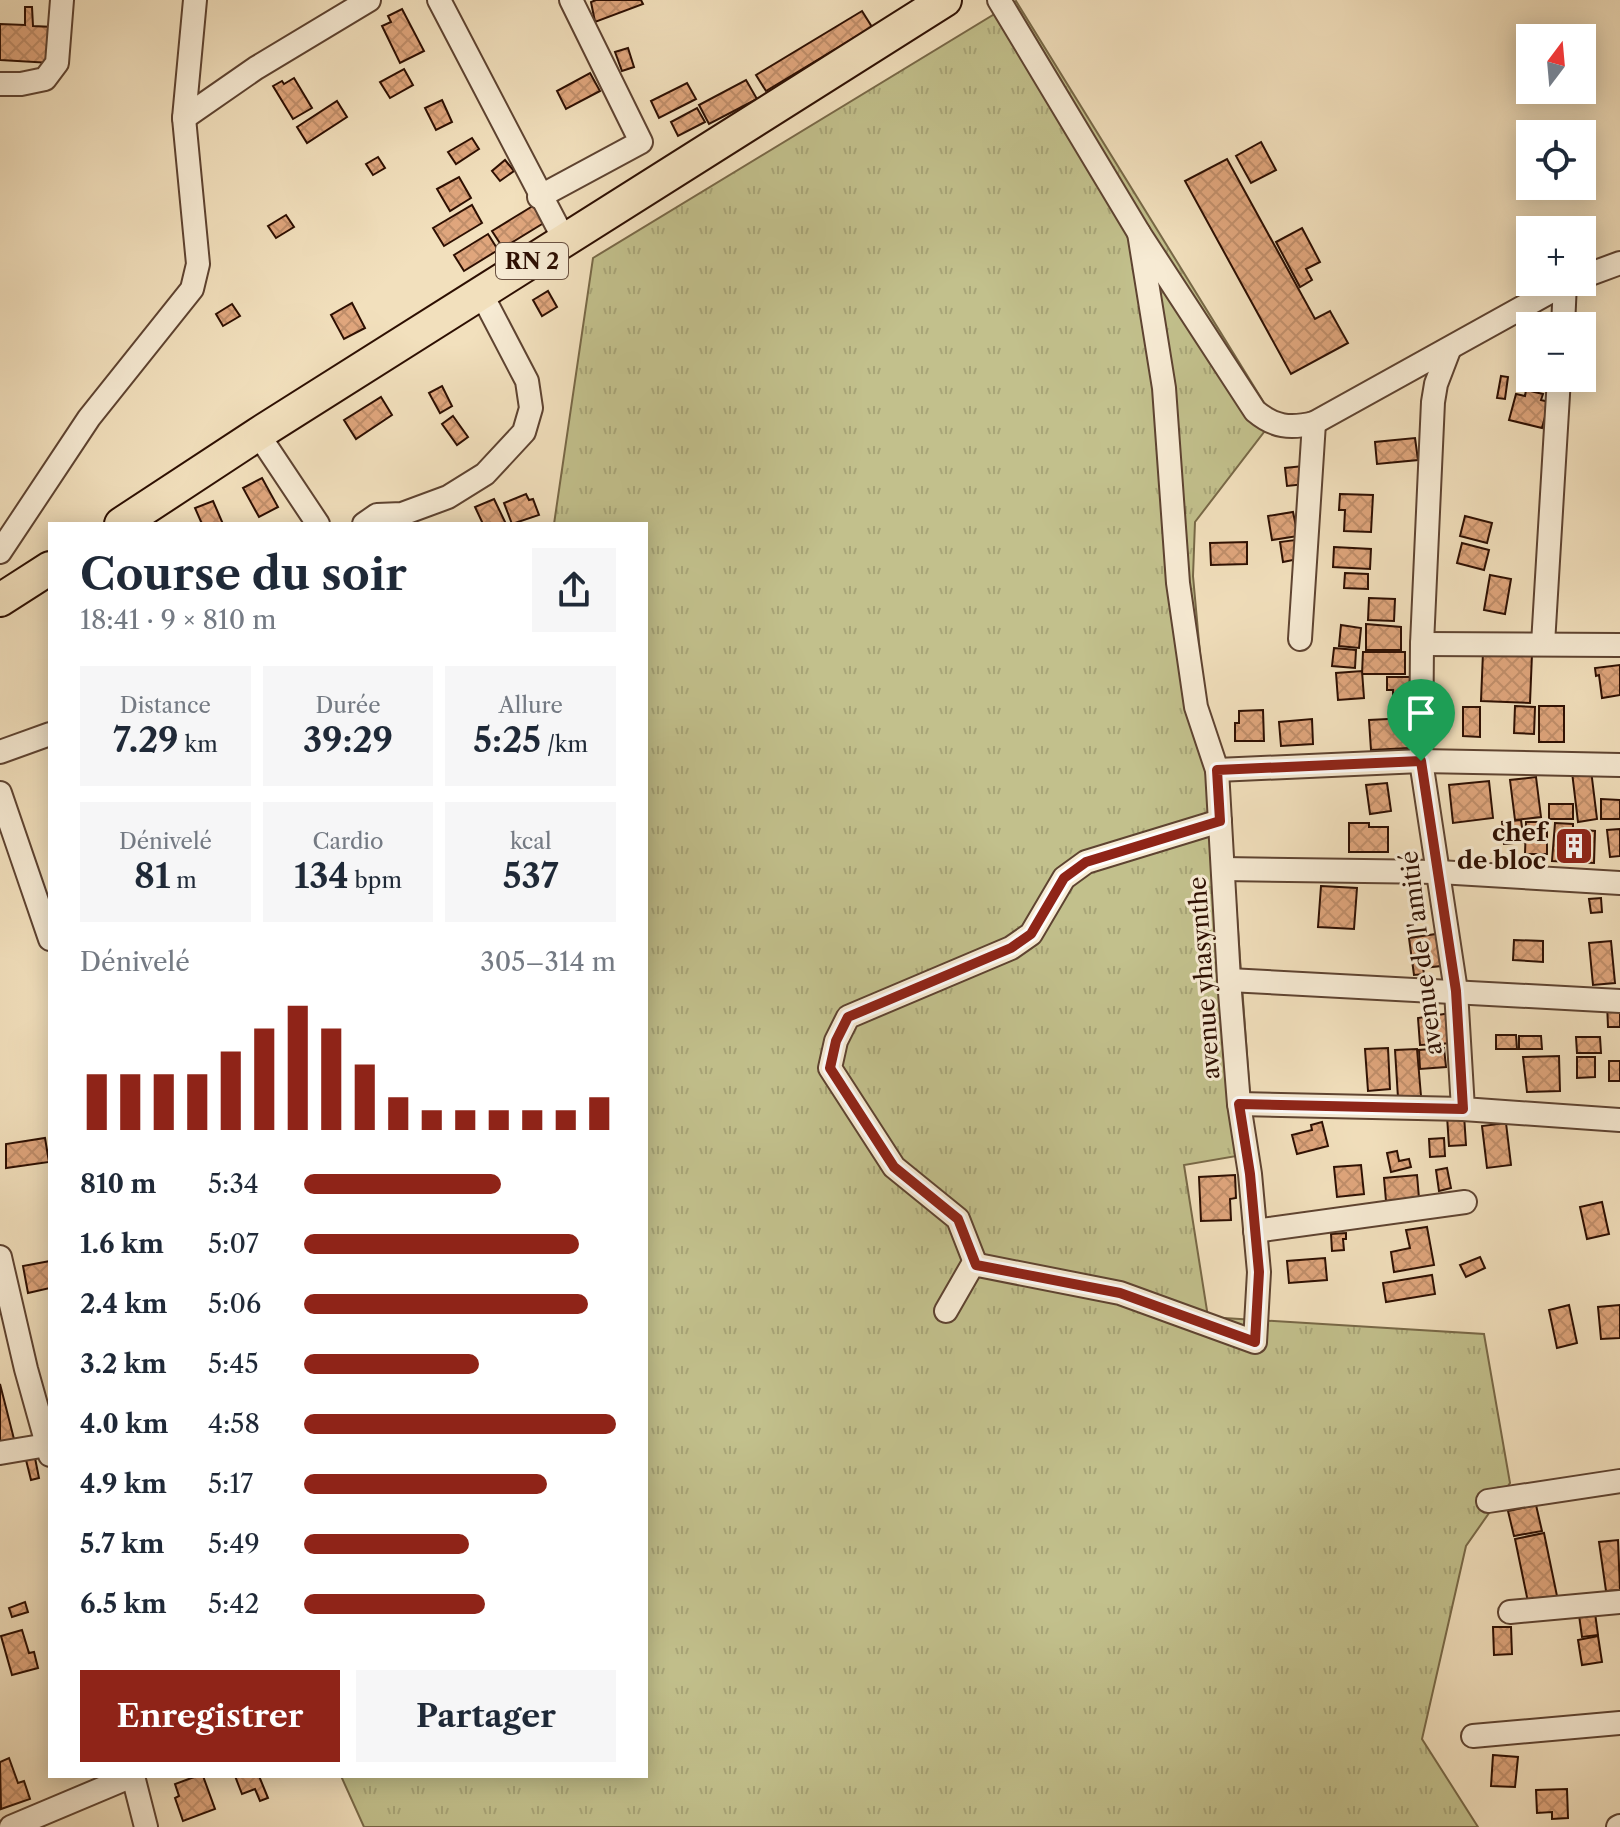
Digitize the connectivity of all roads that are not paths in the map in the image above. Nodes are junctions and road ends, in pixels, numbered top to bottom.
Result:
1 (62, 0) edge
2 (195, 0) edge
3 (369, 0) edge
4 (439, 0) edge
5 (571, 0) edge
6 (945, 0) edge
7 (999, 0) edge
8 (0, 84) edge
9 (184, 118) junction
10 (539, 197) junction
11 (1139, 233) junction
12 (565, 241) junction
13 (1620, 263) edge
14 (1596, 272) edge
15 (481, 293) junction
16 (1543, 296) edge
17 (1449, 350) junction
18 (1558, 392) edge
19 (1314, 423) junction
20 (258, 434) junction
21 (133, 521) edge
22 (317, 522) edge
23 (367, 522) edge
24 (0, 552) edge
25 (48, 569) edge
26 (0, 600) edge
27 (1300, 639) dead end
28 (1422, 644) junction
29 (1543, 644) junction
30 (1620, 645) edge
31 (48, 735) edge
32 (0, 752) edge
33 (1421, 761) junction
34 (1620, 765) edge
35 (1217, 770) junction
36 (0, 793) edge
37 (1220, 821) junction
38 (1223, 869) junction
39 (1439, 872) junction
40 (1620, 883) edge
41 (48, 933) edge
42 (1229, 980) junction
43 (1456, 991) junction
44 (1620, 1001) edge
45 (1239, 1104) junction
46 (1463, 1109) junction
47 (1620, 1120) edge
48 (1465, 1202) dead end
49 (1255, 1231) junction
50 (0, 1257) edge
51 (976, 1265) junction
52 (946, 1311) dead end
53 (8, 1320) edge
54 (48, 1447) edge
55 (48, 1450) edge
56 (0, 1453) edge
57 (1620, 1481) edge
58 (1488, 1501) dead end
59 (1620, 1602) edge
60 (1510, 1612) dead end
61 (1620, 1723) edge
62 (1473, 1736) dead end
63 (128, 1778) edge
64 (134, 1778) edge
65 (11, 1827) edge
66 (146, 1827) edge

1 - 8 street
2 - 9 street
3 - 9 street
4 - 10 street
5 - 10 street
6 - 12 highway, RN 2
7 - 11 street
9 - 24 street
10 - 12 street
11 - 19 street
11 - 35 street, avenue yhasynthe
12 - 15 highway, RN 2
13 - 14 street
15 - 20 highway, RN 2
15 - 23 street
16 - 17 street
17 - 19 street
17 - 28 street, avenue de l'amitié
18 - 29 street
19 - 27 street
20 - 21 highway, RN 2
20 - 22 street
25 - 26 highway
28 - 29 street
28 - 33 street, avenue de l'amitié
29 - 30 street
31 - 32 street
33 - 34 street
33 - 35 street
33 - 39 street, avenue de l'amitié
35 - 37 street, avenue yhasynthe
36 - 41 street
37 - 38 street, avenue yhasynthe
37 - 51 street
38 - 39 street
38 - 42 street, avenue yhasynthe
39 - 40 street
39 - 43 street, avenue de l'amitié
42 - 43 street
42 - 45 street, avenue yhasynthe
43 - 44 street
43 - 46 street, avenue de l'amitié
45 - 46 street
45 - 49 street, avenue yhasynthe
46 - 47 street
48 - 49 street
49 - 51 street, avenue yhasynthe
50 - 53 street
51 - 52 street
53 - 54 street
55 - 56 street
57 - 58 street
59 - 60 street
61 - 62 street
63 - 65 street
64 - 66 street

